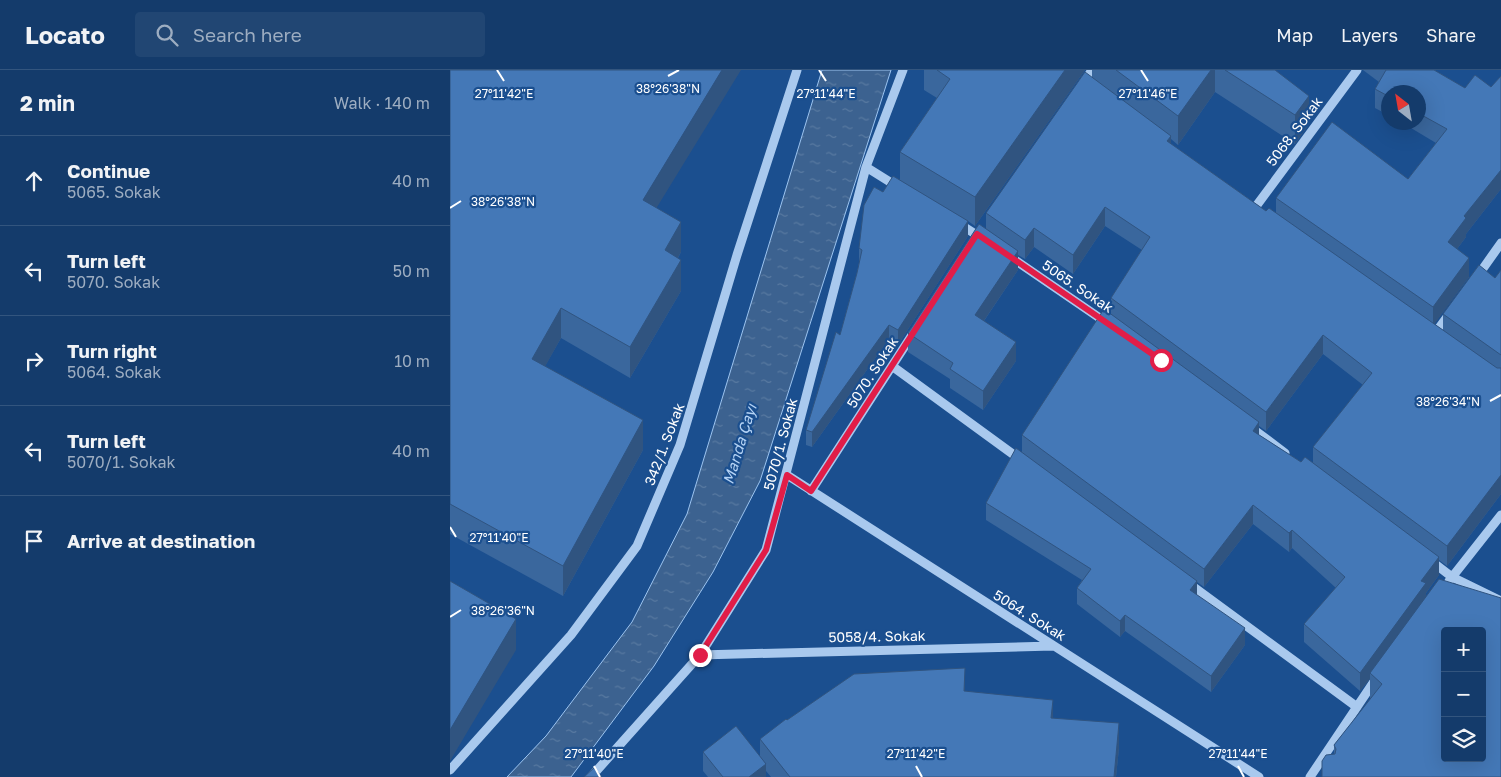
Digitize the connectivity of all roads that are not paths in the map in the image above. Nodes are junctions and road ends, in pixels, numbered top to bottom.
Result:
1 (797, 70) edge
2 (903, 70) edge
3 (1092, 70) edge
4 (1357, 70) edge
5 (1078, 90) edge
6 (866, 167) junction
7 (908, 193) edge
8 (1262, 215) edge
9 (951, 219) edge
10 (982, 226) edge
11 (977, 234) junction
12 (972, 242) edge
13 (1501, 243) edge
14 (993, 246) edge
15 (1002, 251) edge
16 (1473, 282) edge
17 (1456, 305) edge
18 (918, 325) edge
19 (1117, 330) edge
20 (1426, 330) edge
21 (892, 366) junction
22 (1240, 419) edge
23 (1295, 460) edge
24 (1028, 466) edge
25 (787, 475) junction
26 (811, 491) junction
27 (1501, 515) edge
28 (1420, 553) edge
29 (1452, 576) junction
30 (1180, 578) edge
31 (1440, 592) edge
32 (1501, 601) edge
33 (1054, 646) junction
34 (700, 655) junction
35 (1382, 670) edge
36 (1357, 707) junction
37 (450, 770) edge
38 (1315, 774) edge
39 (591, 777) edge
40 (1259, 777) edge

1 - 37 street, 342/1. Sokak
2 - 6 street, 5070/1. Sokak
3 - 5 street
4 - 8 street, 5068. Sokak
6 - 7 street
6 - 25 street, 5070/1. Sokak
9 - 11 street
10 - 11 street
11 - 12 street
11 - 14 street
13 - 16 street
15 - 19 street, 5065. Sokak
17 - 20 street
18 - 21 street, 5070. Sokak
21 - 24 street
21 - 26 street, 5070. Sokak
22 - 23 street
25 - 26 street, 5064. Sokak
25 - 34 street, 5070/1. Sokak
26 - 33 street, 5064. Sokak
27 - 29 street
28 - 29 street
29 - 31 street
29 - 32 street
30 - 36 street
33 - 34 street, 5058/4. Sokak
33 - 40 street, 5064. Sokak
34 - 39 street, 5070/1. Sokak
35 - 36 street
36 - 38 street

